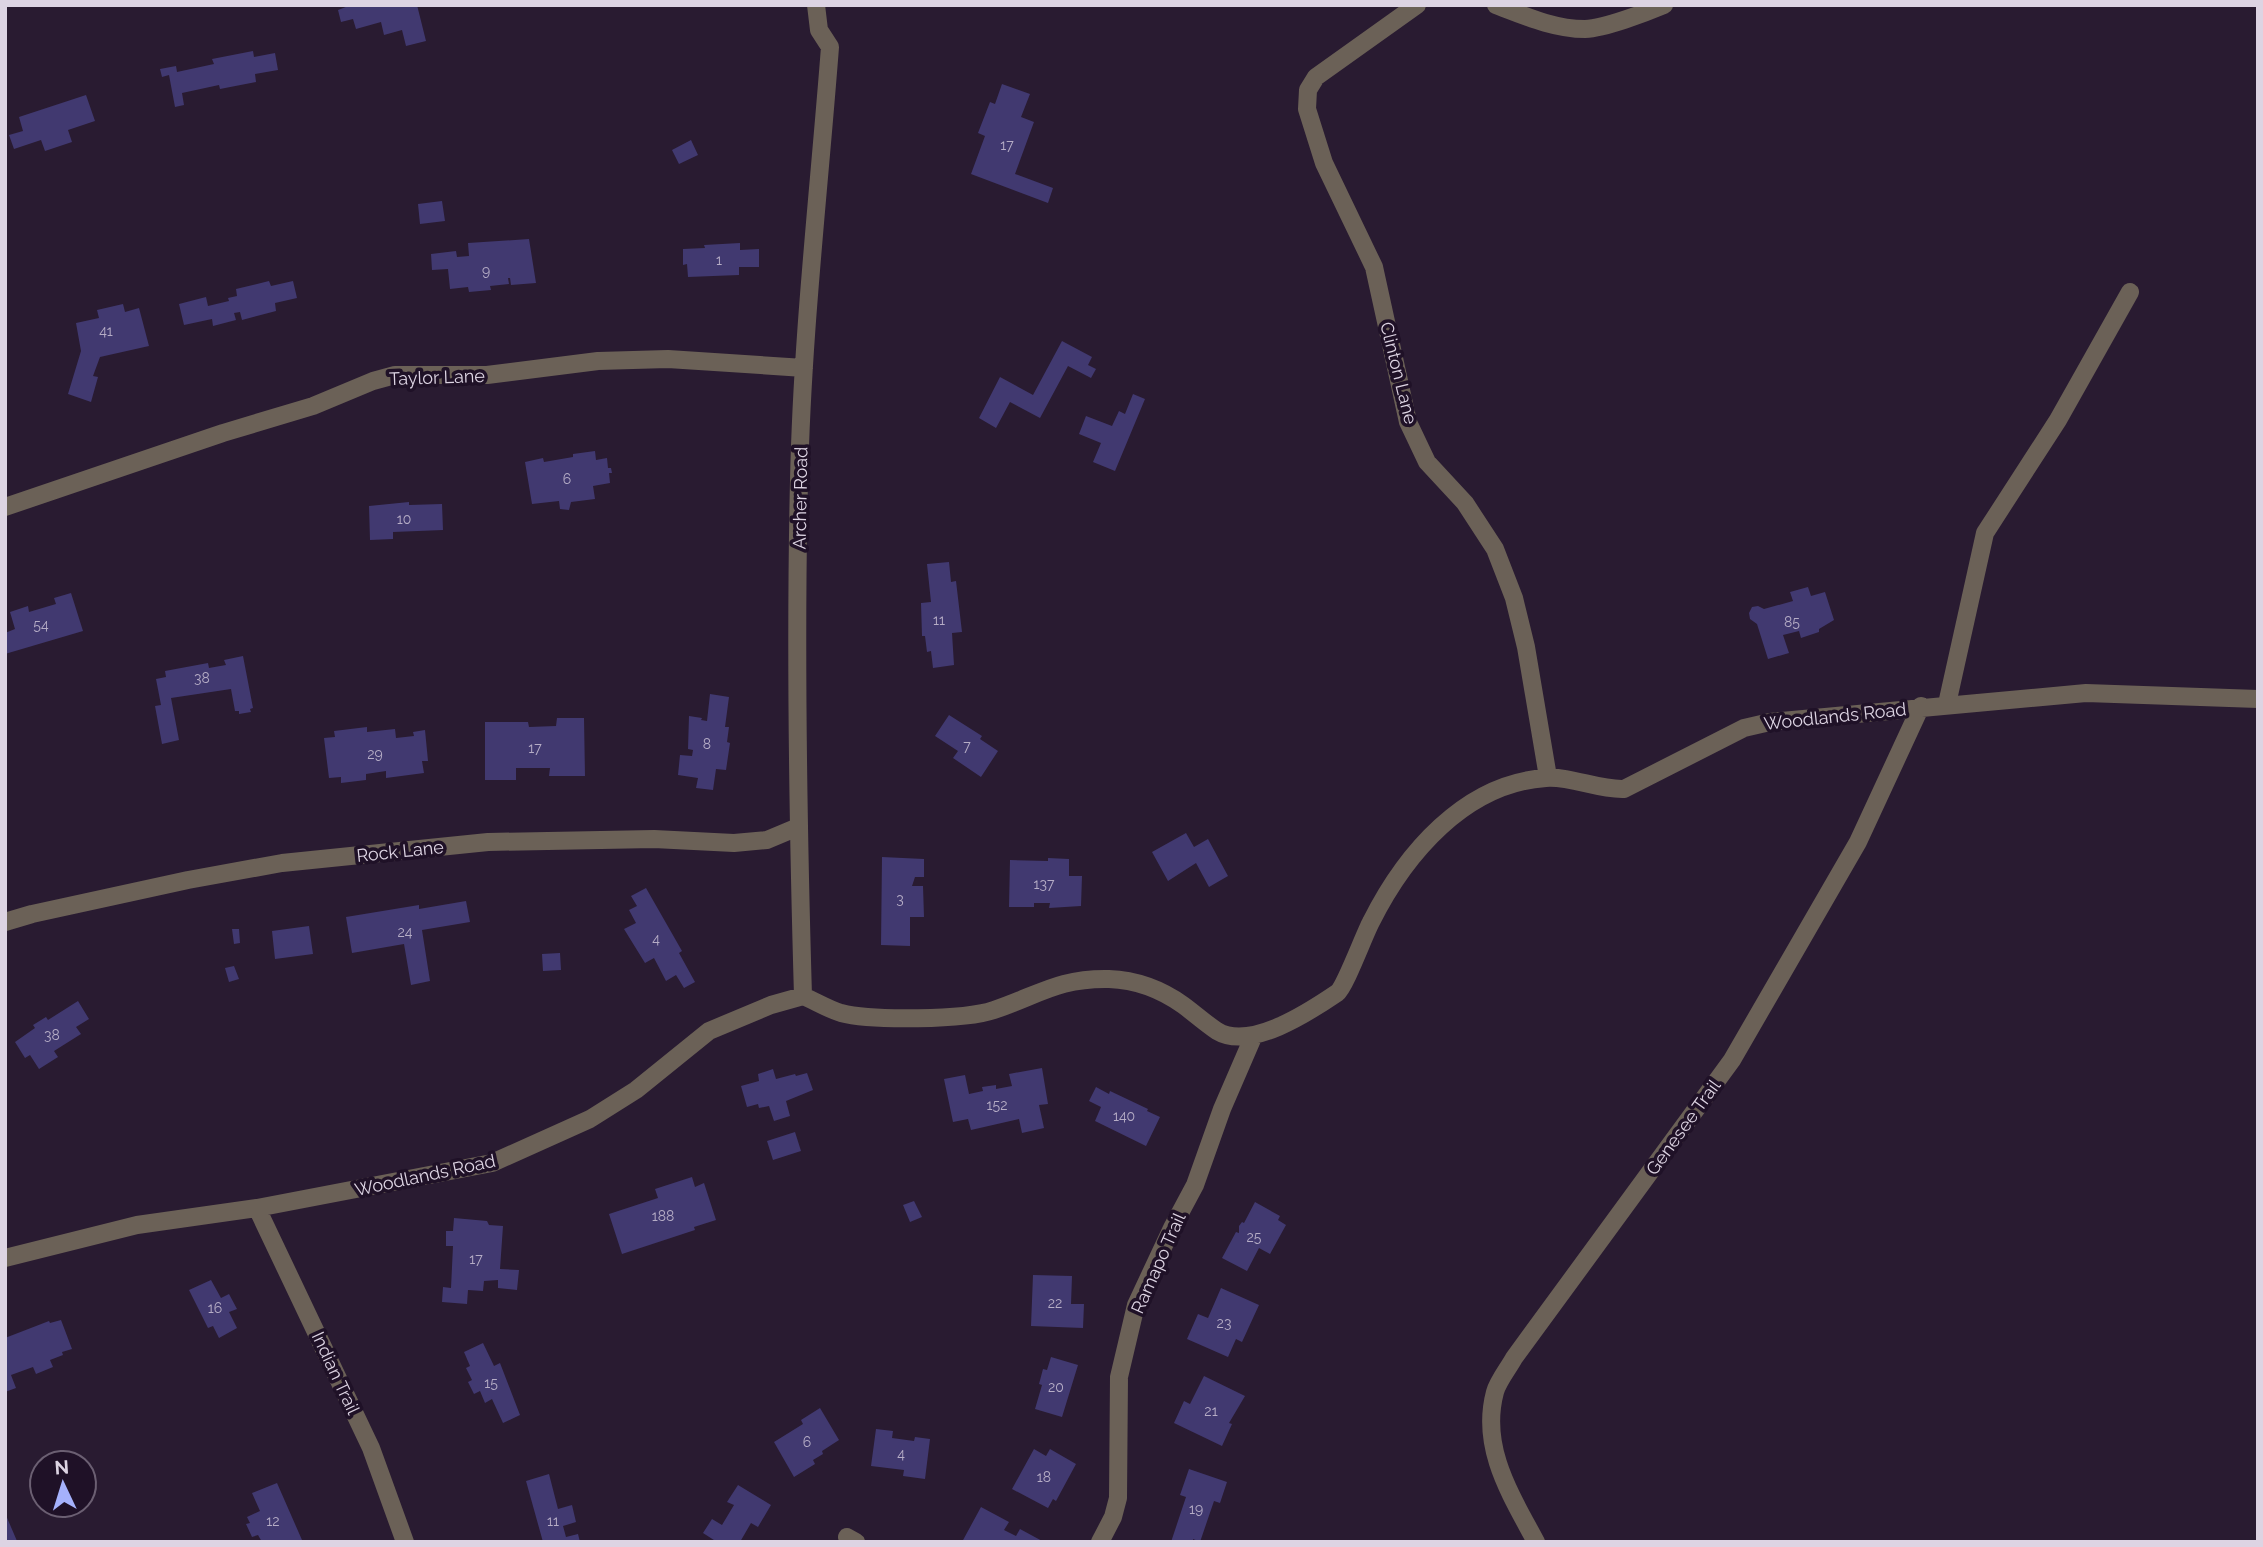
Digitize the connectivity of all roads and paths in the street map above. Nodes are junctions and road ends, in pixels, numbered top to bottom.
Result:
1 (816, 5) edge
2 (1417, 5) edge
3 (1496, 5) edge
4 (1664, 5) edge
5 (2130, 292) dead end
6 (804, 368) junction
7 (5, 507) edge
8 (2258, 699) edge
9 (1947, 704) junction
10 (1921, 706) junction
11 (1548, 777) junction
12 (798, 827) junction
13 (5, 922) edge
14 (803, 996) junction
15 (1254, 1035) junction
16 (257, 1208) junction
17 (5, 1258) edge
18 (405, 1542) edge
19 (1100, 1542) edge
20 (1536, 1542) edge

1 - 6 street, Archer Road
2 - 11 street, Clinton Lane
3 - 4 street
5 - 9 street
6 - 7 street, Taylor Lane
6 - 12 street, Archer Road
8 - 9 street, Woodlands Road
9 - 10 street, Woodlands Road
10 - 11 street, Woodlands Road
10 - 20 street, Genesee Trail
11 - 15 street, Woodlands Road
12 - 13 street, Rock Lane
12 - 14 street, Archer Road
14 - 15 street, Woodlands Road
14 - 16 street, Woodlands Road
15 - 19 street, Ramapo Trail
16 - 17 street, Woodlands Road
16 - 18 street, Indian Trail

